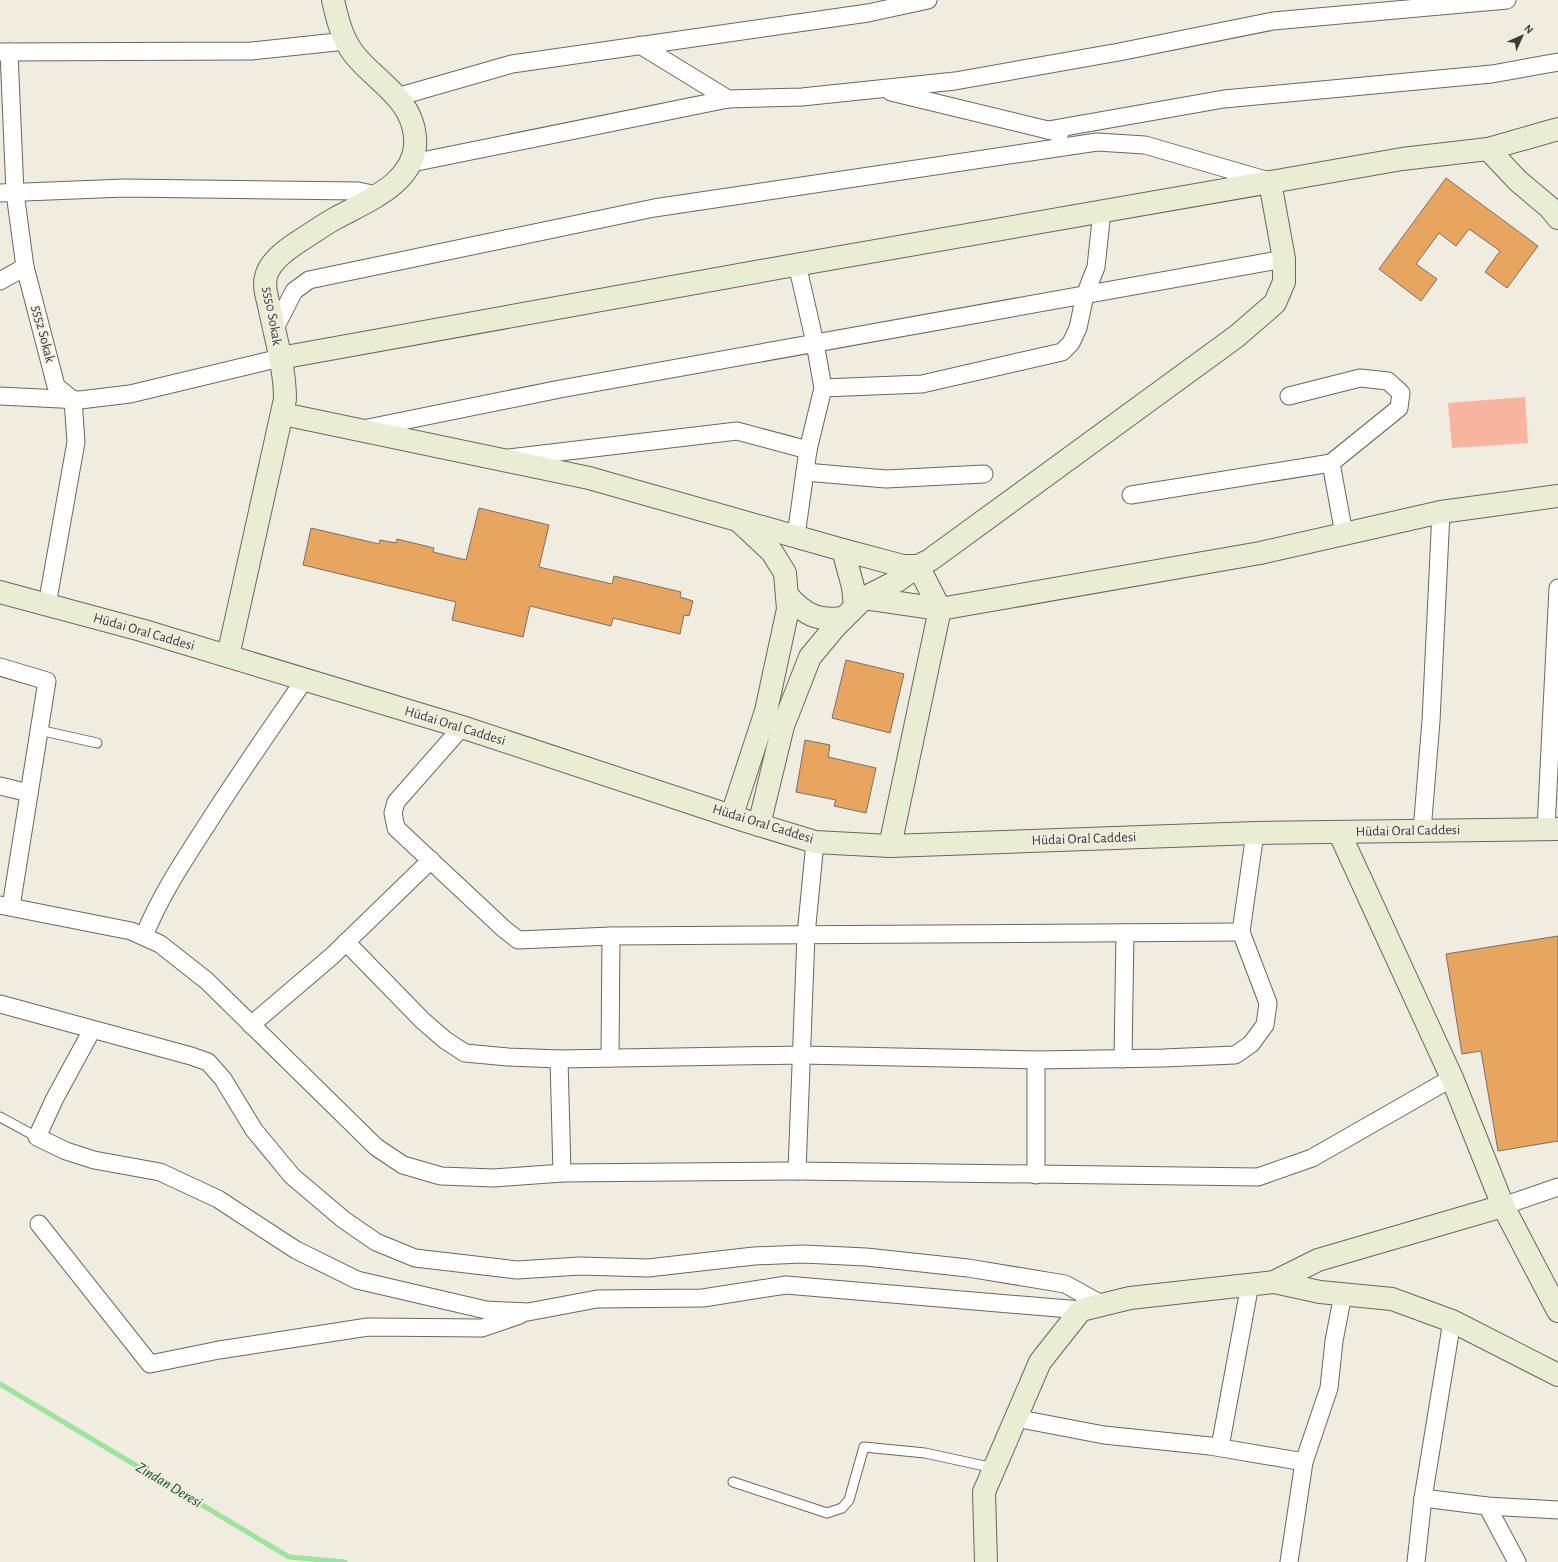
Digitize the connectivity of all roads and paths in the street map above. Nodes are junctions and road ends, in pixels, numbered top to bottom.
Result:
1 (333, 0) edge
2 (928, 0) edge
3 (1507, 0) edge
4 (346, 40) junction
5 (640, 45) junction
6 (4, 52) edge
7 (1558, 62) edge
8 (879, 89) junction
9 (398, 97) junction
10 (728, 99) junction
11 (1048, 130) junction
12 (1558, 130) edge
13 (1097, 142) junction
14 (1488, 149) junction
15 (412, 163) junction
16 (1270, 182) junction
17 (8, 193) edge
18 (377, 195) junction
19 (1555, 208) edge
20 (1102, 211) junction
21 (1284, 259) junction
22 (797, 264) junction
23 (25, 267) junction
24 (0, 281) edge
25 (1085, 295) junction
26 (274, 330) junction
27 (815, 343) junction
28 (280, 358) junction
29 (823, 388) junction
30 (0, 396) edge
31 (1289, 396) dead end
32 (73, 400) junction
33 (283, 414) junction
34 (355, 430) junction
35 (808, 450) junction
36 (497, 459) junction
37 (1331, 463) junction
38 (805, 472) junction
39 (984, 474) dead end
40 (1131, 495) dead end
41 (1558, 496) edge
42 (1441, 512) junction
43 (737, 520) junction
44 (1344, 534) junction
45 (796, 536) junction
46 (843, 550) junction
47 (918, 566) junction
48 (785, 573) junction
49 (1558, 588) edge
50 (0, 592) edge
51 (787, 595) junction
52 (47, 605) junction
53 (854, 608) junction
54 (940, 609) junction
55 (228, 656) junction
56 (1556, 662) edge
57 (0, 667) edge
58 (305, 679) junction
59 (462, 728) junction
60 (39, 730) junction
61 (97, 743) dead end
62 (0, 786) edge
63 (29, 794) junction
64 (732, 815) junction
65 (759, 825) junction
66 (1552, 829) edge
67 (1339, 832) junction
68 (1422, 832) junction
69 (1255, 833) junction
70 (815, 842) junction
71 (890, 846) junction
72 (431, 860) junction
73 (6, 906) edge
74 (1241, 932) junction
75 (1125, 933) junction
76 (806, 935) junction
77 (144, 936) junction
78 (611, 936) junction
79 (346, 942) junction
80 (0, 1004) edge
81 (251, 1025) junction
82 (92, 1030) junction
83 (802, 1055) junction
84 (610, 1058) junction
85 (559, 1059) junction
86 (1123, 1059) junction
87 (1036, 1060) junction
88 (1452, 1078) junction
89 (0, 1117) edge
90 (37, 1137) junction
91 (797, 1172) junction
92 (562, 1173) junction
93 (1036, 1175) junction
94 (1558, 1187) edge
95 (1503, 1206) junction
96 (39, 1224) dead end
97 (1274, 1282) junction
98 (1250, 1284) junction
99 (1343, 1294) junction
100 (1103, 1304) junction
101 (1081, 1310) junction
102 (528, 1312) junction
103 (1558, 1312) edge
104 (1452, 1321) junction
105 (1558, 1375) edge
106 (1015, 1418) junction
107 (1220, 1447) junction
108 (1304, 1462) junction
109 (994, 1468) junction
110 (733, 1482) dead end
111 (1423, 1498) junction
112 (1487, 1506) junction
113 (1558, 1510) edge
114 (986, 1562) edge
115 (1289, 1562) edge
116 (1416, 1562) edge
117 (1516, 1562) edge

1 - 4 street
2 - 5 street
3 - 8 street
4 - 6 street
4 - 9 street
5 - 9 street
5 - 10 street
6 - 17 street, 5552 Sokak
7 - 11 street
8 - 10 street
8 - 11 street
9 - 15 street
10 - 15 street
11 - 13 street
12 - 14 street
13 - 16 street
13 - 26 street
14 - 16 street
14 - 19 street
15 - 18 street, 5550 Sokak
16 - 20 street
16 - 21 street
17 - 18 street
17 - 23 street, 5552 Sokak
18 - 26 street, 5550 Sokak
20 - 22 street
20 - 25 street
21 - 25 street
21 - 47 street
22 - 27 street
22 - 28 street
23 - 24 street
23 - 32 street, 5552 Sokak
25 - 27 street
25 - 29 street
26 - 28 street, 5550 Sokak
27 - 29 street
27 - 34 street
28 - 32 street
28 - 33 street, 5550 Sokak
29 - 35 street
30 - 32 street
31 - 37 street
32 - 52 street
33 - 34 street
33 - 55 street, 5550 Sokak
34 - 36 street
35 - 36 street
35 - 38 street
36 - 43 street
37 - 40 street
37 - 44 street
38 - 39 street
38 - 45 street
41 - 42 street
42 - 44 street
42 - 68 street
43 - 45 street
43 - 48 street
44 - 54 street
45 - 46 street
45 - 48 street
46 - 47 street
46 - 53 street
47 - 53 street
47 - 54 street
48 - 51 street
49 - 56 street
50 - 52 street, Hüdai Oral Caddesi
51 - 53 street
51 - 64 street
52 - 55 street, Hüdai Oral Caddesi
53 - 54 street
53 - 65 street
54 - 71 street
55 - 58 street, Hüdai Oral Caddesi
56 - 66 street
57 - 60 street
58 - 59 street, Hüdai Oral Caddesi
58 - 77 street
59 - 64 street, Hüdai Oral Caddesi
59 - 72 street
60 - 61 lane
60 - 63 street
62 - 63 street
63 - 73 street
64 - 65 street, Hüdai Oral Caddesi
65 - 70 street, Hüdai Oral Caddesi
66 - 68 street, Hüdai Oral Caddesi
67 - 68 street, Hüdai Oral Caddesi
67 - 69 street, Hüdai Oral Caddesi
67 - 88 street
69 - 71 street, Hüdai Oral Caddesi
69 - 74 street
70 - 71 street, Hüdai Oral Caddesi
70 - 76 street
72 - 78 street
72 - 79 street
73 - 77 street
74 - 75 street
74 - 86 street
75 - 76 street
75 - 86 street
76 - 78 street
76 - 83 street
77 - 81 street
78 - 84 street
79 - 81 street
79 - 85 street
80 - 82 street
81 - 92 street
82 - 90 street
82 - 100 street
83 - 84 street
83 - 87 street
83 - 91 street
84 - 85 street
85 - 92 street
86 - 87 street
87 - 93 street
88 - 93 street
88 - 95 street
89 - 90 lane
90 - 102 street
91 - 92 street
91 - 93 street
94 - 95 street
95 - 97 street
95 - 103 street
96 - 102 street
97 - 98 street
97 - 99 street
98 - 100 street
98 - 107 street
99 - 104 street
99 - 108 street
100 - 101 street
101 - 102 street
101 - 106 street
104 - 105 street
104 - 111 street
106 - 107 street
106 - 109 street
107 - 108 street
108 - 115 street
109 - 110 lane
109 - 114 street
111 - 112 street
111 - 116 street
112 - 113 street
112 - 117 street

